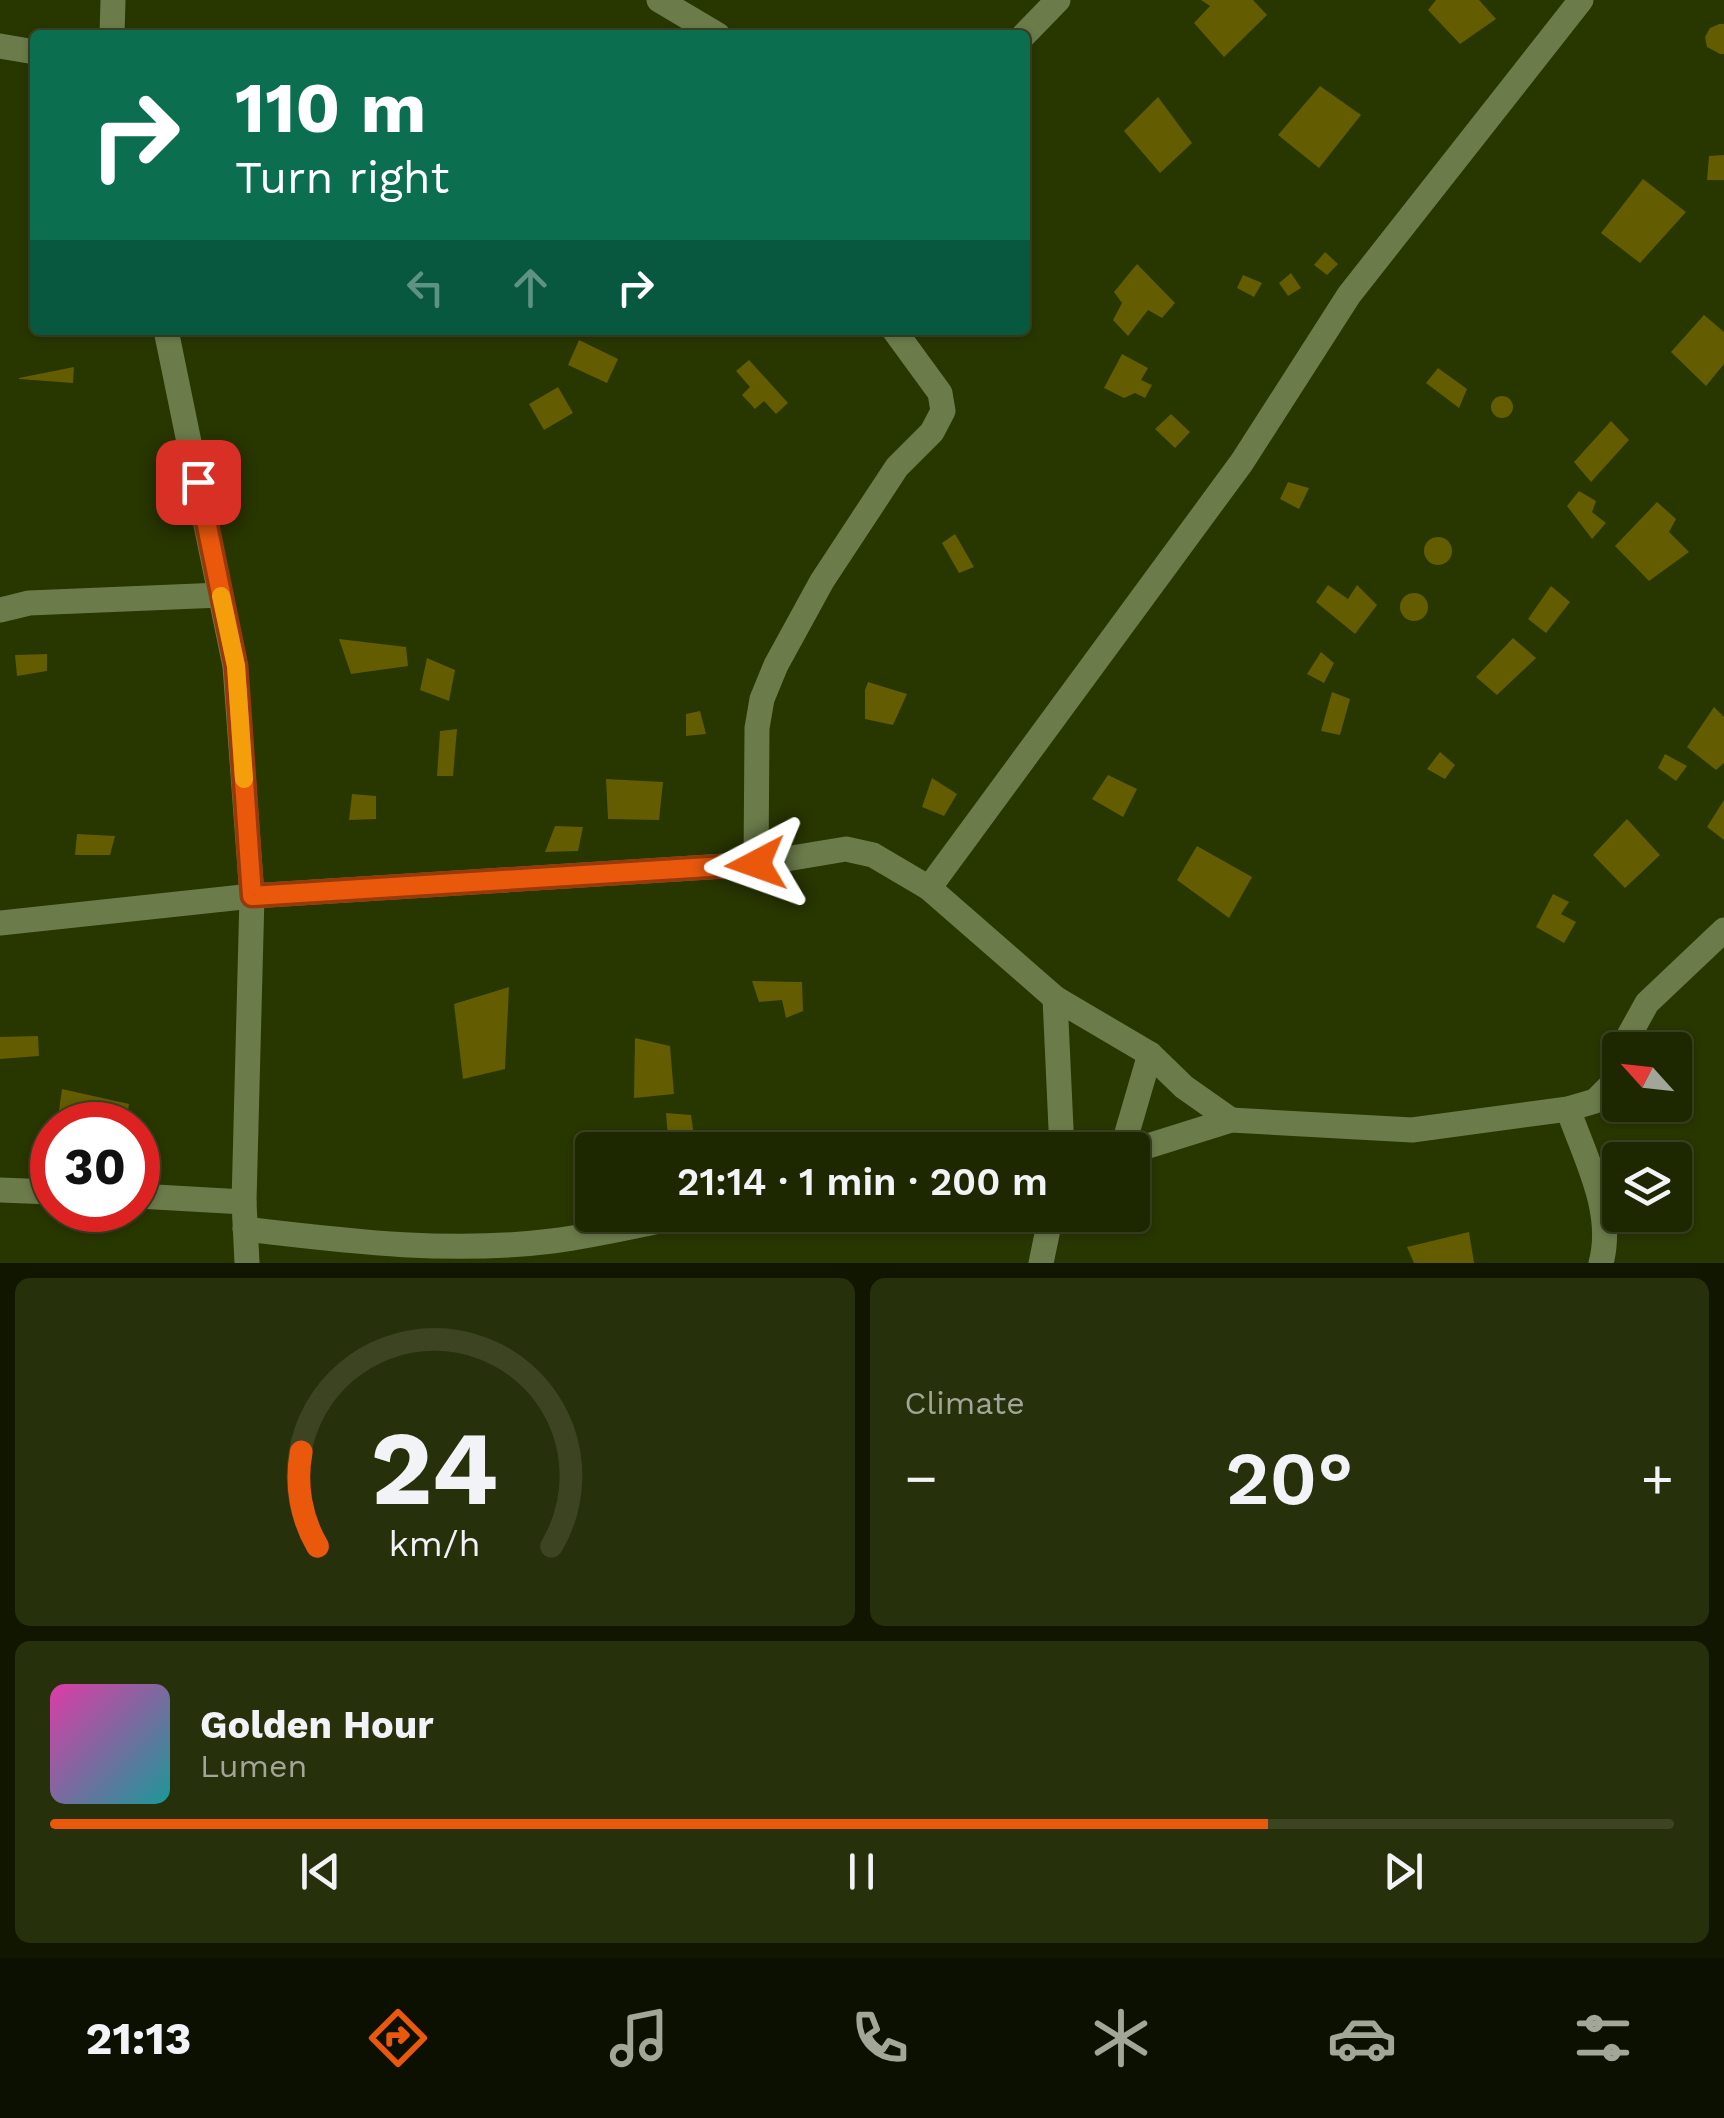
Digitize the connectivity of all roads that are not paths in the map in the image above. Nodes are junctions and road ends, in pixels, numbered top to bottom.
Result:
1 (113, 0) edge
2 (659, 0) edge
3 (1058, 0) edge
4 (1581, 0) edge
5 (112, 30) edge
6 (710, 30) edge
7 (1029, 30) edge
8 (0, 46) edge
9 (30, 51) edge
10 (167, 335) edge
11 (898, 335) edge
12 (221, 595) junction
13 (0, 610) edge
14 (756, 864) junction
15 (930, 888) junction
16 (252, 896) junction
17 (0, 924) edge
18 (1724, 930) edge
19 (1055, 998) junction
20 (1631, 1032) edge
21 (1150, 1054) junction
22 (1602, 1094) edge
23 (1568, 1109) junction
24 (1231, 1120) junction
25 (1061, 1132) edge
26 (1127, 1132) edge
27 (1150, 1145) edge
28 (0, 1190) edge
29 (30, 1191) edge
30 (160, 1197) edge
31 (244, 1202) junction
32 (245, 1229) junction
33 (626, 1232) edge
34 (1047, 1232) edge
35 (552, 1252) edge
36 (247, 1263) edge
37 (1041, 1263) edge
38 (1601, 1263) edge

1 - 5 street
2 - 6 street
3 - 7 street
4 - 15 street
8 - 9 street
10 - 12 street
11 - 14 street
12 - 13 street
12 - 16 street
14 - 15 street
14 - 16 street
15 - 19 street
16 - 17 street
16 - 31 street
18 - 20 street
19 - 21 street
19 - 25 street
21 - 24 street
21 - 26 street
22 - 23 street
23 - 24 street
23 - 38 street
24 - 27 street
28 - 29 street
30 - 31 street
31 - 32 street
32 - 35 street
32 - 36 street
33 - 35 street
34 - 37 street

